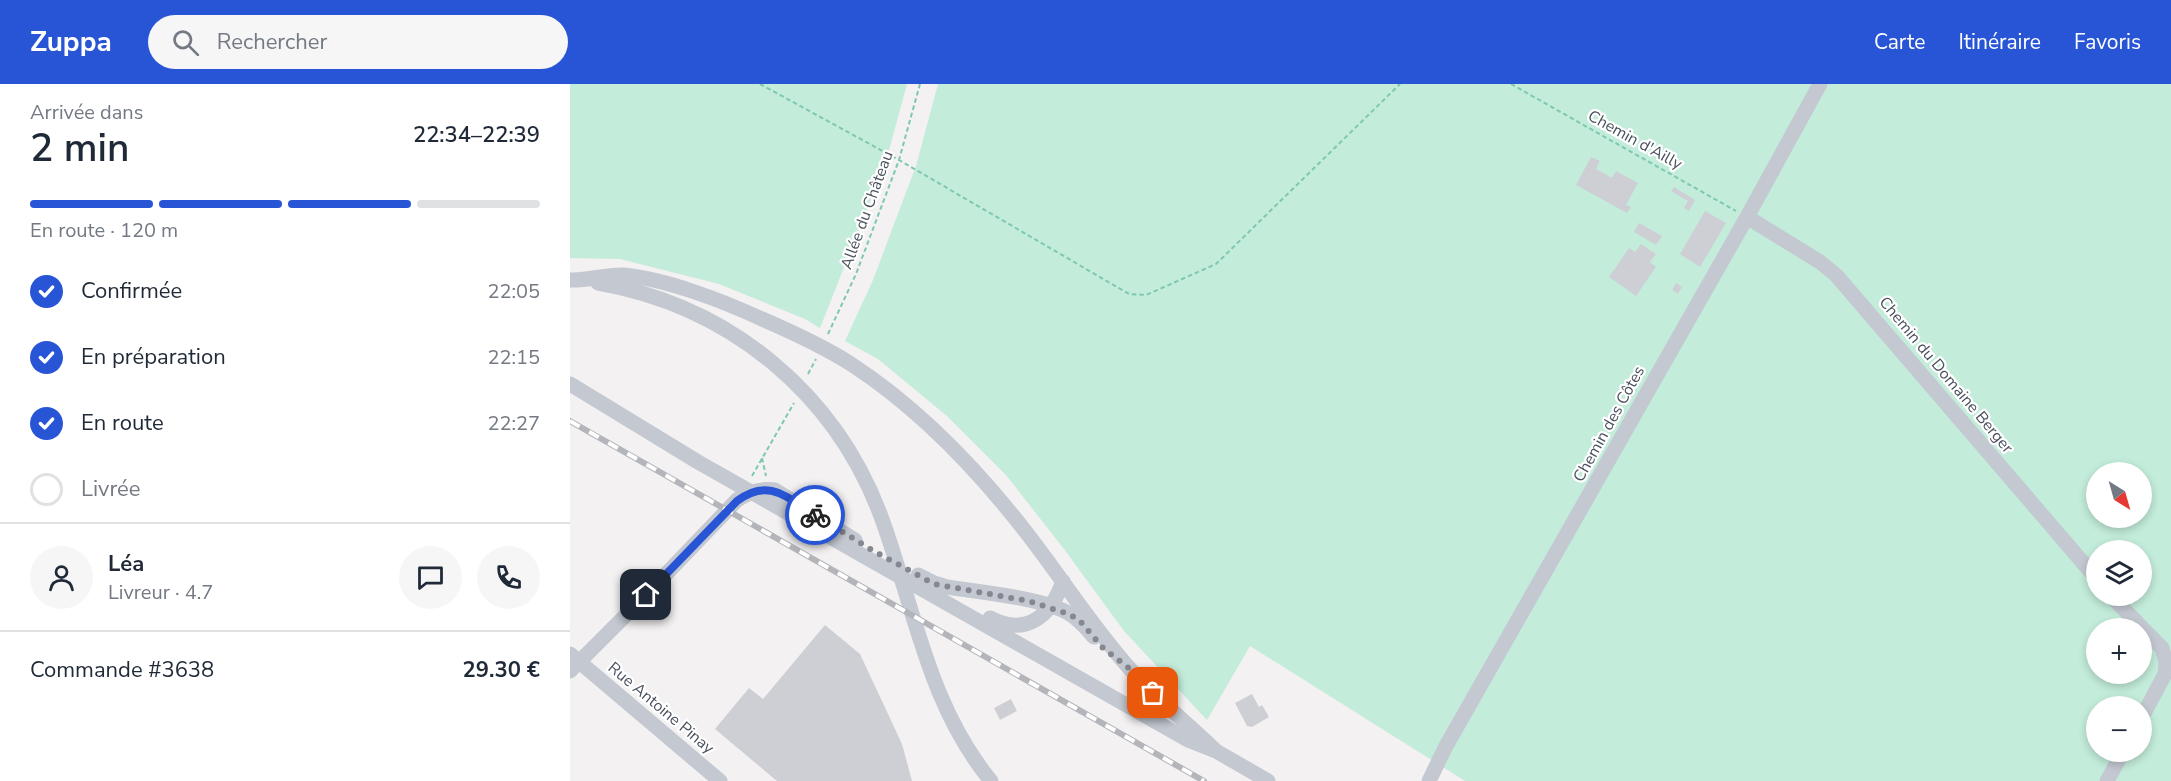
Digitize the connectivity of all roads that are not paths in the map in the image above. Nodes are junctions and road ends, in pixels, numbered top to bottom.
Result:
1 (1820, 84) edge
2 (1747, 217) junction
3 (575, 280) edge
4 (570, 384) edge
5 (748, 490) junction
6 (2086, 566) edge
7 (1063, 581) junction
8 (953, 606) junction
9 (1050, 606) junction
10 (2121, 606) edge
11 (573, 662) edge
12 (1130, 669) junction
13 (2152, 698) edge
14 (1216, 751) junction
15 (2117, 762) edge
16 (720, 781) edge
17 (991, 781) edge
18 (1268, 781) edge
19 (1429, 781) edge
20 (2107, 781) edge

1 - 2 street, Chemin des Côtes
2 - 6 street, Chemin du Domaine Berger
2 - 19 street, Chemin des Côtes
3 - 7 street
3 - 17 street
4 - 5 street
5 - 8 street
5 - 9 street
5 - 11 street
7 - 9 street
7 - 12 street
8 - 9 street
8 - 14 street
9 - 12 street
10 - 13 street
11 - 16 street, Rue Antoine Pinay
12 - 14 street
14 - 18 street
15 - 20 street

